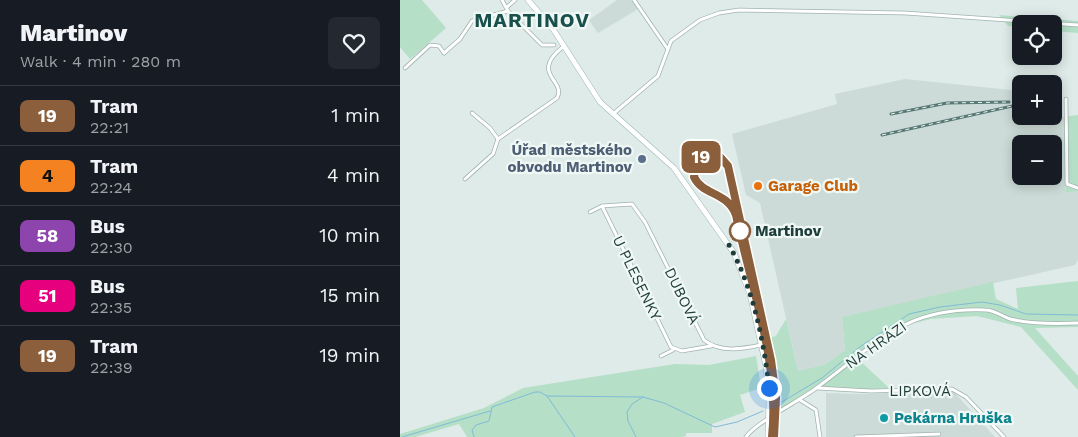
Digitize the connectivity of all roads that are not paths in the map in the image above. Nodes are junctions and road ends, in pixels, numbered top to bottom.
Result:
1 (502, 0) edge
2 (515, 0) edge
3 (528, 0) edge
4 (634, 0) edge
5 (508, 9) junction
6 (1078, 25) edge
7 (560, 40) junction
8 (554, 45) junction
9 (564, 46) junction
10 (667, 48) junction
11 (558, 51) junction
12 (405, 68) dead end
13 (1066, 99) dead end
14 (472, 113) dead end
15 (613, 114) junction
16 (498, 139) junction
17 (465, 179) dead end
18 (1078, 188) edge
19 (602, 206) junction
20 (590, 212) dead end
21 (1078, 323) edge
22 (712, 345) junction
23 (762, 345) junction
24 (672, 350) junction
25 (661, 356) dead end
26 (816, 388) junction
27 (800, 400) junction
28 (769, 419) junction
29 (938, 434) dead end
30 (746, 437) edge
31 (768, 437) edge
32 (820, 437) edge
33 (856, 437) edge
34 (1004, 437) edge

1 - 5 street
2 - 5 street
3 - 7 street
4 - 10 street
5 - 8 street
5 - 12 street
6 - 10 street
7 - 8 street
7 - 9 street
8 - 11 street
9 - 11 street
9 - 15 street
10 - 15 street
11 - 16 street
13 - 18 street
14 - 16 street
15 - 23 street
16 - 17 street
19 - 20 street
19 - 22 street, DUBOVÁ
19 - 24 street, U PLESENKY
21 - 26 street, NA HRÁZI
22 - 23 street
22 - 24 street
23 - 28 street
24 - 25 street
26 - 27 street, NA HRÁZI
26 - 34 street, LIPKOVÁ
27 - 28 street, NA HRÁZI
27 - 32 street
28 - 30 street, NA HRÁZI
28 - 31 street
29 - 33 street

